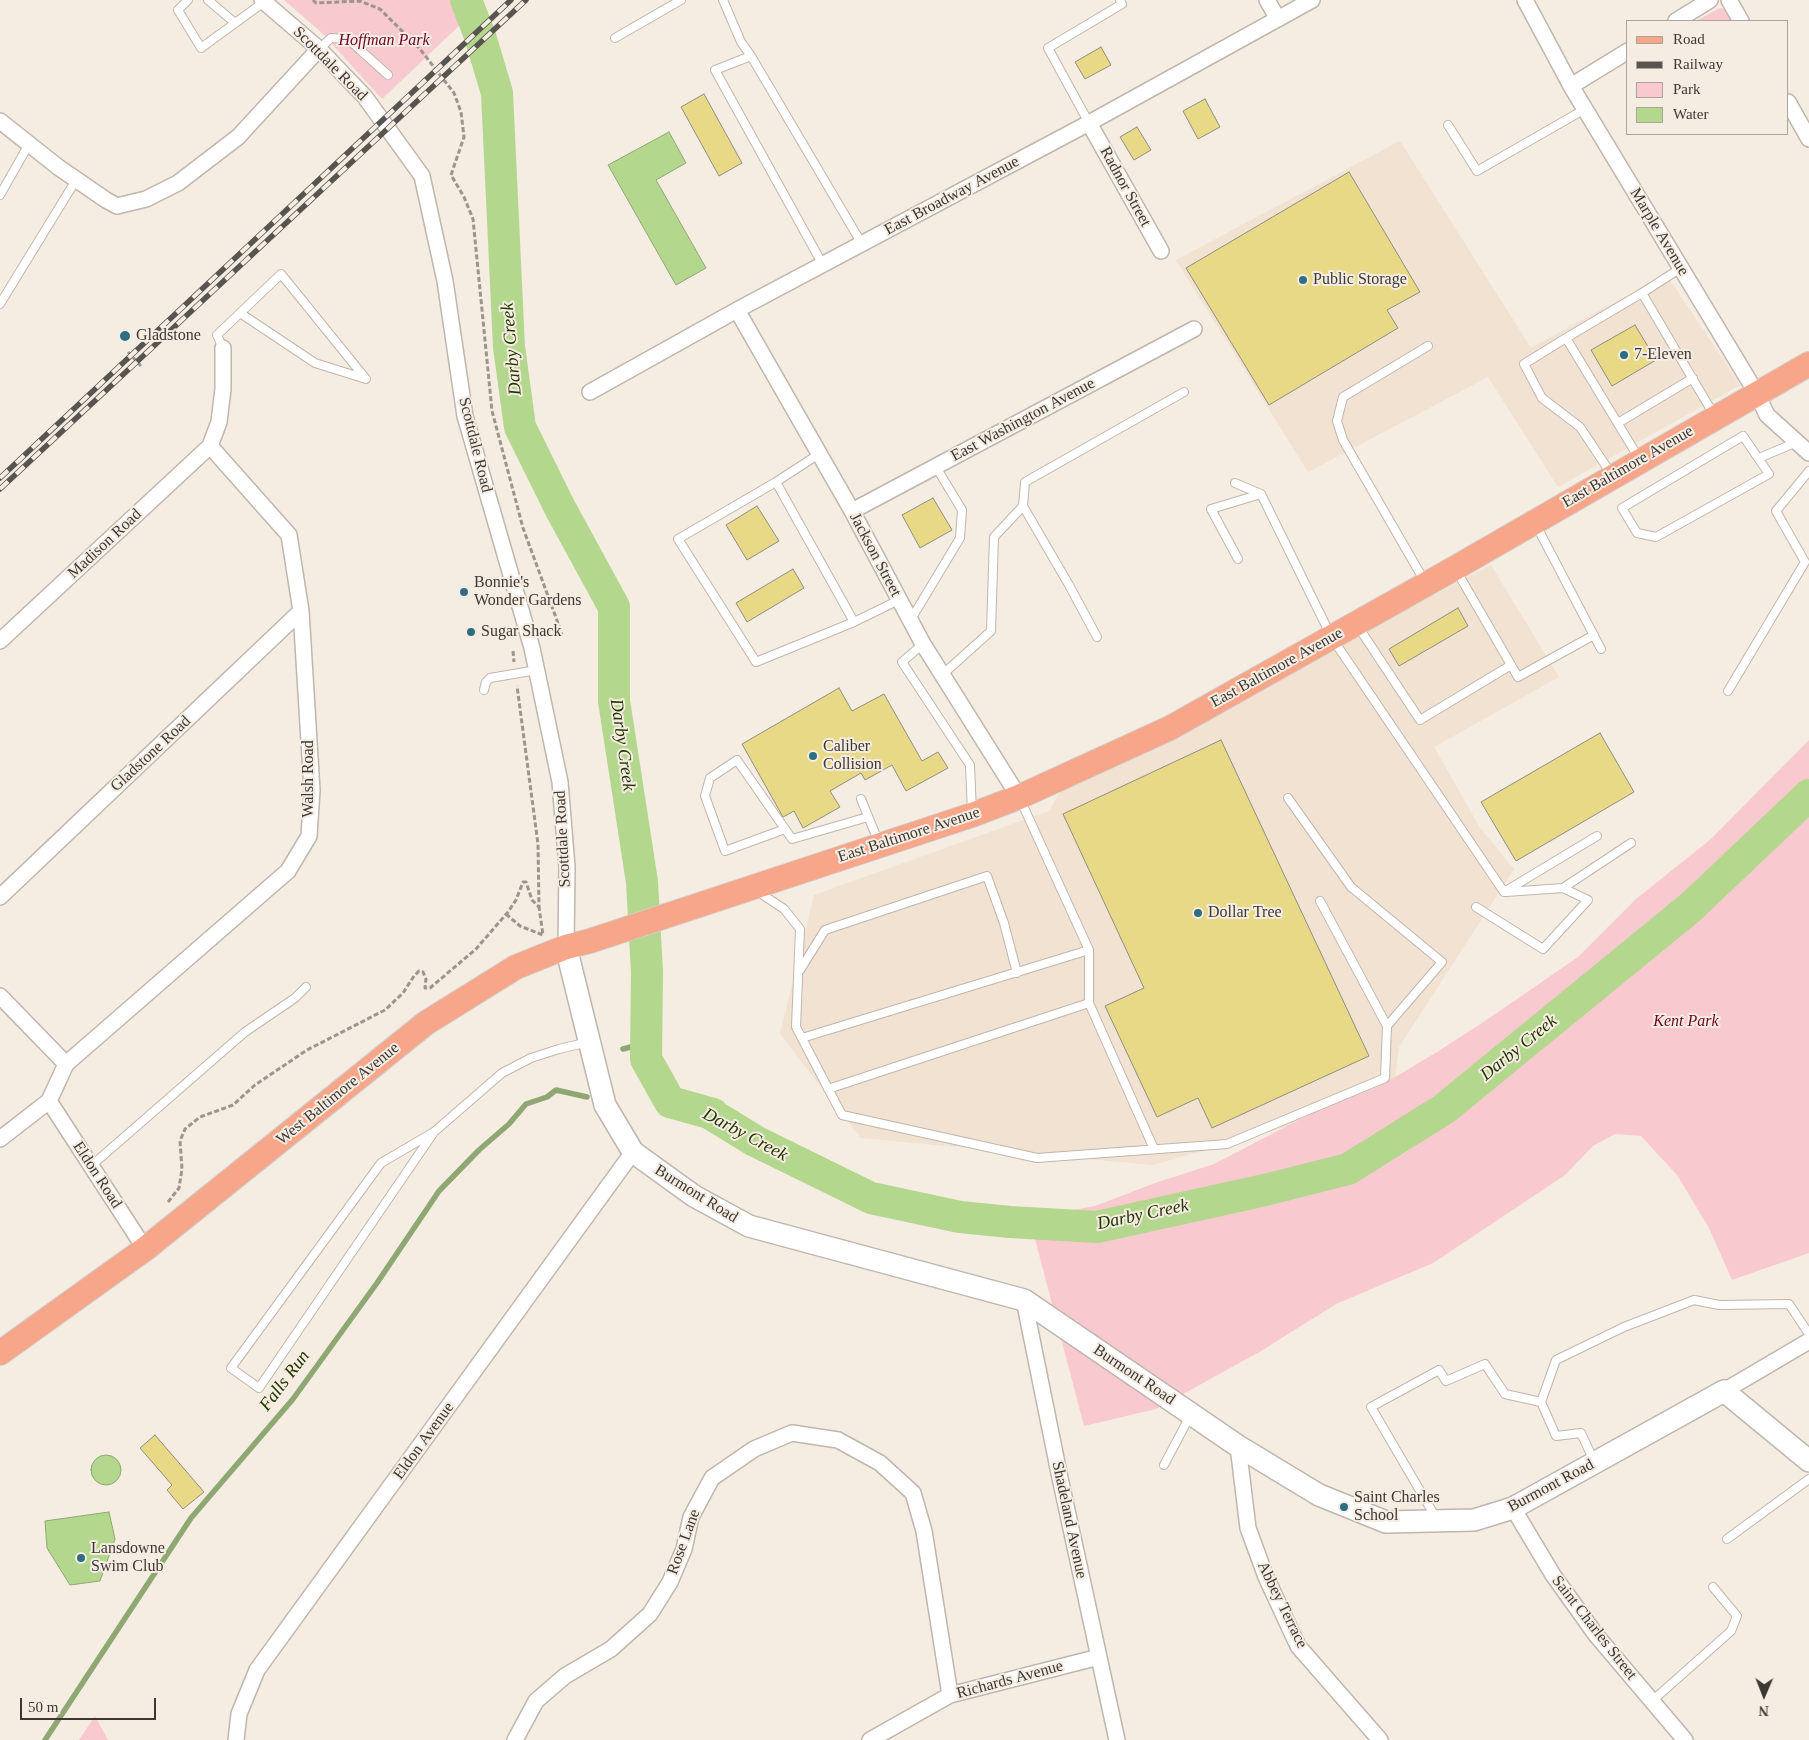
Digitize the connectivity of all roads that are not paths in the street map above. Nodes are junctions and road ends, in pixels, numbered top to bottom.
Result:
1 (188, 0) edge
2 (208, 0) edge
3 (681, 0) edge
4 (723, 0) edge
5 (1120, 0) edge
6 (1267, 0) edge
7 (1312, 0) edge
8 (1525, 0) edge
9 (1710, 0) edge
10 (1729, 0) edge
11 (263, 1) edge
12 (1278, 19) junction
13 (1678, 20) edge
14 (1740, 20) edge
15 (235, 23) junction
16 (615, 38) dead end
17 (319, 49) junction
18 (1626, 52) edge
19 (751, 56) junction
20 (388, 75) dead end
21 (1571, 86) junction
22 (1789, 104) edge
23 (1585, 110) junction
24 (0, 121) edge
25 (1090, 124) junction
26 (1448, 126) dead end
27 (1809, 139) edge
28 (29, 144) junction
29 (76, 180) junction
30 (0, 195) edge
31 (862, 244) junction
32 (1161, 251) dead end
33 (823, 265) junction
34 (1681, 268) junction
35 (1642, 292) junction
36 (0, 304) edge
37 (737, 310) junction
38 (240, 313) junction
39 (1194, 329) dead end
40 (1566, 338) junction
41 (1428, 346) dead end
42 (222, 348) joint
43 (1809, 364) edge
44 (1692, 378) junction
45 (590, 392) dead end
46 (1184, 392) dead end
47 (1757, 394) junction
48 (1715, 417) junction
49 (1618, 423) junction
50 (1797, 442) junction
51 (210, 446) junction
52 (1809, 453) edge
53 (819, 454) junction
54 (1758, 458) junction
55 (1641, 461) junction
56 (936, 466) junction
57 (1809, 471) edge
58 (1612, 476) junction
59 (776, 482) junction
60 (1235, 483) dead end
61 (1261, 494) junction
62 (1023, 506) junction
63 (852, 511) junction
64 (1534, 522) junction
65 (1238, 558) dead end
66 (1455, 568) junction
67 (1426, 584) junction
68 (899, 600) junction
69 (301, 611) junction
70 (910, 621) junction
71 (854, 622) junction
72 (1356, 624) junction
73 (1594, 635) junction
74 (1097, 637) dead end
75 (1332, 638) junction
76 (0, 641) edge
77 (922, 644) junction
78 (1601, 649) dead end
79 (1511, 665) junction
80 (537, 670) junction
81 (942, 675) junction
82 (484, 690) dead end
83 (1728, 691) dead end
84 (1019, 797) junction
85 (1288, 798) dead end
86 (861, 799) dead end
87 (972, 814) junction
88 (868, 817) junction
89 (785, 829) junction
90 (1597, 836) dead end
91 (1631, 843) dead end
92 (880, 845) junction
93 (751, 887) junction
94 (1563, 888) junction
95 (1504, 892) junction
96 (0, 897) edge
97 (711, 900) joint
98 (1320, 901) dead end
99 (1476, 907) dead end
100 (566, 947) junction
101 (1089, 950) junction
102 (798, 971) junction
103 (1018, 973) junction
104 (306, 987) dead end
105 (0, 996) edge
106 (1089, 1004) junction
107 (1387, 1026) junction
108 (802, 1038) junction
109 (590, 1042) junction
110 (66, 1064) junction
111 (828, 1089) junction
112 (49, 1101) junction
113 (434, 1132) junction
114 (0, 1139) edge
115 (1154, 1149) junction
116 (633, 1152) junction
117 (91, 1166) junction
118 (145, 1249) junction
119 (1024, 1300) junction
120 (1809, 1334) edge
121 (1809, 1341) edge
122 (0, 1353) edge
123 (1724, 1391) junction
124 (1541, 1402) junction
125 (1191, 1414) junction
126 (1238, 1446) junction
127 (1809, 1461) edge
128 (1594, 1463) junction
129 (1164, 1465) dead end
130 (1809, 1479) edge
131 (1513, 1508) junction
132 (1437, 1521) junction
133 (1727, 1539) dead end
134 (1713, 1587) dead end
135 (1100, 1657) junction
136 (950, 1695) junction
137 (1652, 1701) junction
138 (236, 1740) edge
139 (515, 1740) edge
140 (870, 1740) edge
141 (1117, 1740) edge
142 (1380, 1740) edge
143 (1685, 1740) edge

1 - 15 lane
2 - 15 lane
3 - 16 lane
4 - 19 lane
5 - 25 lane
6 - 12 street
7 - 12 street, East Broadway Avenue
8 - 21 street, Marple Avenue
9 - 13 street
10 - 14 street
11 - 15 lane
11 - 17 street, Scottdale Road
12 - 25 street, East Broadway Avenue
17 - 20 lane
17 - 29 street
17 - 80 street, Scottdale Road
18 - 21 street
19 - 31 lane
19 - 33 lane
21 - 23 street, Marple Avenue
22 - 27 street
23 - 26 lane
23 - 34 street, Marple Avenue
24 - 28 street
25 - 31 street, East Broadway Avenue
25 - 32 street, Radnor Street
28 - 29 street
28 - 30 lane
29 - 36 lane
31 - 33 street, East Broadway Avenue
33 - 37 street, East Broadway Avenue
34 - 35 lane
34 - 47 street, Marple Avenue
35 - 40 lane
35 - 44 lane
37 - 45 street, East Broadway Avenue
37 - 53 street, Jackson Street
38 - 38 lane
38 - 42 lane
39 - 56 street, East Washington Avenue
40 - 49 lane
40 - 58 lane
41 - 67 lane
42 - 51 street
43 - 47 main road, East Baltimore Avenue
44 - 48 lane
44 - 49 lane
46 - 62 lane
47 - 48 main road, East Baltimore Avenue
47 - 50 street, Marple Avenue
48 - 55 main road, East Baltimore Avenue
49 - 55 lane
50 - 52 street, Marple Avenue
50 - 54 lane
51 - 69 street, Walsh Road
51 - 76 street, Madison Road
53 - 59 lane
53 - 63 street, Jackson Street
54 - 54 lane
55 - 58 main road, East Baltimore Avenue
56 - 63 street, East Washington Avenue
56 - 70 lane
57 - 83 lane
58 - 64 main road, East Baltimore Avenue
59 - 71 lane
59 - 71 lane
60 - 61 lane
61 - 65 lane
61 - 75 lane
62 - 74 lane
62 - 81 lane
63 - 68 street, Jackson Street
64 - 66 main road, East Baltimore Avenue
64 - 73 lane
66 - 67 main road, East Baltimore Avenue
66 - 79 lane
67 - 72 main road, East Baltimore Avenue
68 - 70 street, Jackson Street
68 - 71 lane
69 - 96 street, Gladstone Road
69 - 110 street, Walsh Road
70 - 77 street, Jackson Street
72 - 75 main road, East Baltimore Avenue
72 - 79 lane
73 - 78 lane
73 - 79 lane
75 - 84 main road, East Baltimore Avenue
75 - 95 lane
77 - 81 street, Jackson Street
77 - 87 lane
80 - 82 lane
80 - 100 street, Scottdale Road
81 - 84 street, Jackson Street
84 - 87 main road, East Baltimore Avenue
84 - 101 lane
85 - 107 lane
86 - 88 lane
87 - 92 main road, East Baltimore Avenue
88 - 89 lane
88 - 92 lane
89 - 89 lane
90 - 95 lane
91 - 94 lane
92 - 93 main road, East Baltimore Avenue
93 - 97 main road, East Baltimore Avenue
93 - 102 lane
94 - 95 lane
94 - 99 lane
97 - 100 main road, West Baltimore Avenue
98 - 107 lane
100 - 109 street, Burmont Road
100 - 118 main road, West Baltimore Avenue
101 - 103 lane
101 - 106 lane
102 - 103 lane
102 - 108 lane
103 - 108 lane
104 - 117 lane
105 - 110 street
106 - 111 lane
106 - 115 lane
107 - 115 lane
108 - 111 lane
109 - 113 lane
109 - 116 street, Burmont Road
110 - 112 street, Walsh Road
111 - 115 lane
112 - 114 street, Walsh Road
112 - 117 street, Eldon Road
113 - 113 lane
116 - 119 street, Burmont Road
116 - 138 street, Eldon Avenue
117 - 118 street, Eldon Road
118 - 122 main road, West Baltimore Avenue
119 - 125 street, Burmont Road
119 - 135 street, Shadeland Avenue
120 - 124 lane
121 - 123 street
123 - 127 street
123 - 128 street, Burmont Road
124 - 128 lane
124 - 132 lane
125 - 126 street, Burmont Road
125 - 129 lane
126 - 132 street, Burmont Road
126 - 142 street, Abbey Terrace
128 - 131 street, Burmont Road
130 - 133 lane
131 - 132 street, Burmont Road
131 - 137 street, Saint Charles Street
134 - 137 lane
135 - 136 street, Richards Avenue
135 - 141 street, Shadeland Avenue
136 - 139 street, Rose Lane
136 - 140 street, Richards Avenue
137 - 143 street, Saint Charles Street

